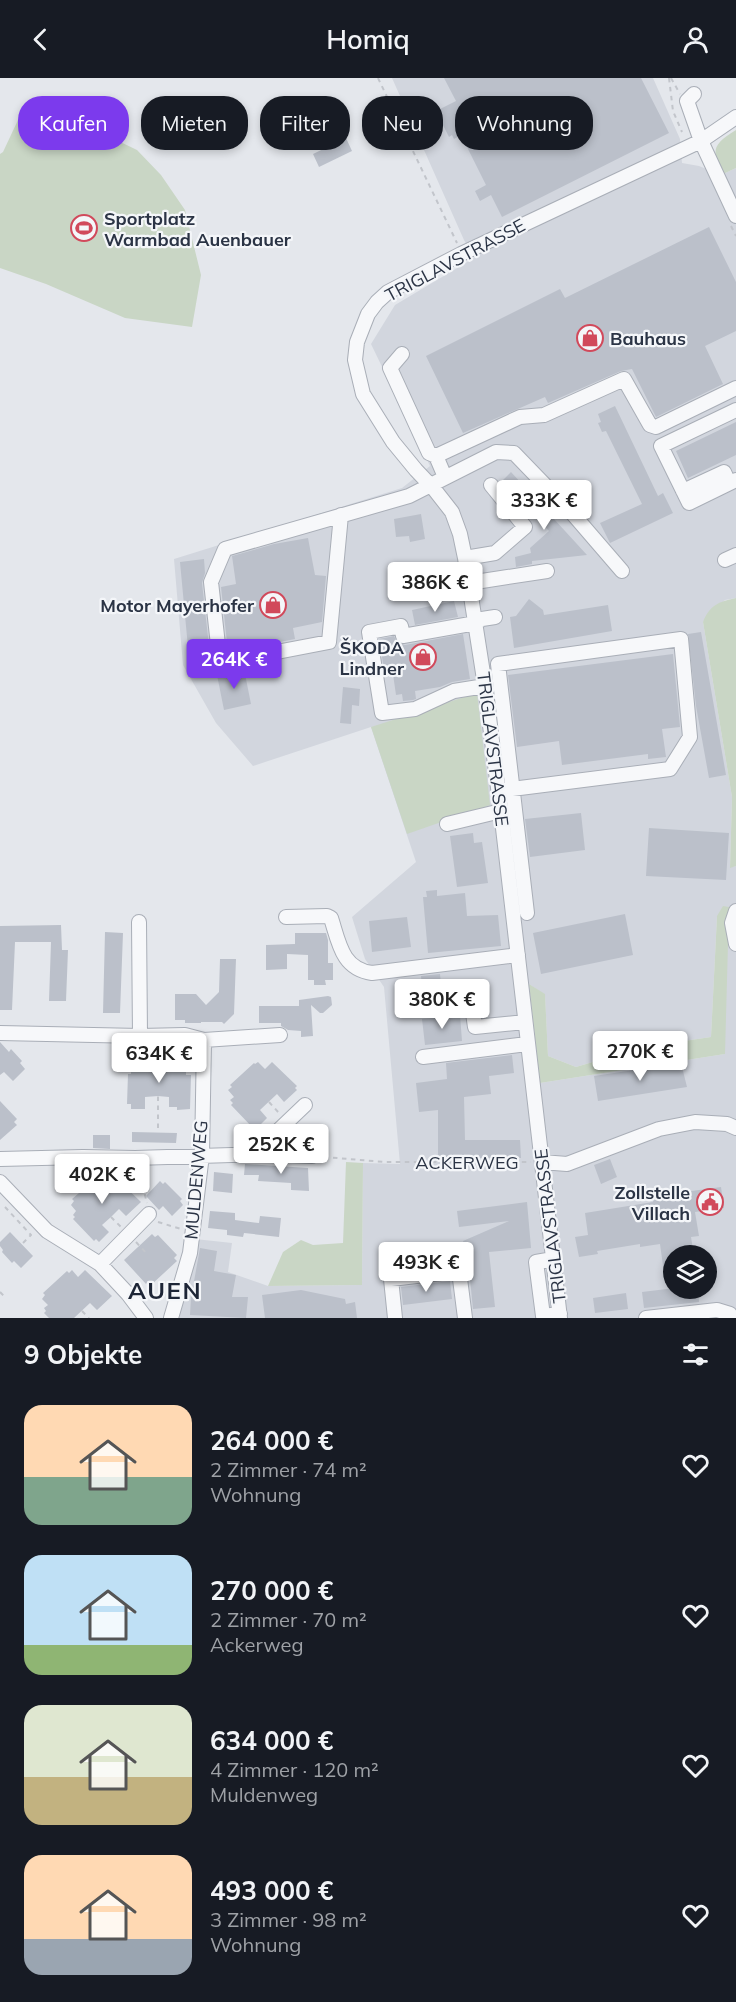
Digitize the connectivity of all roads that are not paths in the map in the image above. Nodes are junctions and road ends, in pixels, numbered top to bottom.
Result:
1 (691, 97) road end
2 (736, 117) edge
3 (701, 141) junction
4 (736, 216) edge
5 (402, 354) dead end
6 (736, 388) edge
7 (736, 410) edge
8 (436, 456) junction
9 (445, 477) junction
10 (733, 481) edge
11 (430, 485) junction
12 (491, 485) dead end
13 (342, 515) junction
14 (465, 558) junction
15 (622, 570) dead end
16 (547, 571) dead end
17 (469, 583) junction
18 (495, 617) dead end
19 (476, 623) junction
20 (485, 686) junction
21 (505, 789) junction
22 (501, 811) junction
23 (447, 824) dead end
24 (736, 911) edge
25 (527, 913) dead end
26 (286, 916) dead end
27 (139, 922) dead end
28 (736, 944) edge
29 (518, 955) junction
30 (470, 992) dead end
31 (525, 1022) junction
32 (0, 1034) edge
33 (280, 1035) dead end
34 (140, 1036) junction
35 (204, 1040) junction
36 (527, 1044) junction
37 (423, 1057) dead end
38 (305, 1105) dead end
39 (736, 1128) edge
40 (263, 1154) junction
41 (202, 1155) junction
42 (312, 1156) road end
43 (83, 1157) junction
44 (0, 1159) edge
45 (542, 1162) junction
46 (73, 1175) dead end
47 (0, 1182) edge
48 (149, 1214) road end
49 (553, 1259) junction
50 (100, 1263) junction
51 (560, 1316) edge
52 (540, 1317) edge
53 (146, 1318) edge
54 (171, 1318) edge
55 (396, 1318) edge
56 (465, 1318) edge
57 (646, 1318) edge
58 (732, 1318) edge

1 - 3 street
2 - 3 street, TRIGLAVSTRASSE
3 - 4 street
3 - 11 street, TRIGLAVSTRASSE
5 - 8 street
6 - 8 street
7 - 10 street
8 - 9 street
9 - 11 street
9 - 15 street
11 - 13 street
11 - 14 street, TRIGLAVSTRASSE
12 - 14 street
13 - 13 street
14 - 17 street, TRIGLAVSTRASSE
16 - 17 street
17 - 19 street, TRIGLAVSTRASSE
18 - 19 street
19 - 20 street, TRIGLAVSTRASSE
19 - 20 street
20 - 21 street, TRIGLAVSTRASSE
21 - 21 street
21 - 22 street, TRIGLAVSTRASSE
21 - 25 street
22 - 23 street
22 - 29 street, TRIGLAVSTRASSE
24 - 28 street
26 - 29 street
27 - 34 street
29 - 31 street, TRIGLAVSTRASSE
30 - 31 street
31 - 36 street, TRIGLAVSTRASSE
32 - 34 street
33 - 35 street
34 - 35 street
35 - 41 street, MULDENWEG
36 - 37 street
36 - 45 street, TRIGLAVSTRASSE
38 - 40 street
39 - 45 street, ACKERWEG
40 - 41 street
40 - 42 street
41 - 43 street
41 - 54 street, MULDENWEG
43 - 44 street
43 - 46 street
45 - 49 street, TRIGLAVSTRASSE
47 - 50 street
48 - 50 street
49 - 51 street, TRIGLAVSTRASSE
49 - 52 street
50 - 53 street
51 - 52 street
55 - 56 street
57 - 58 street

